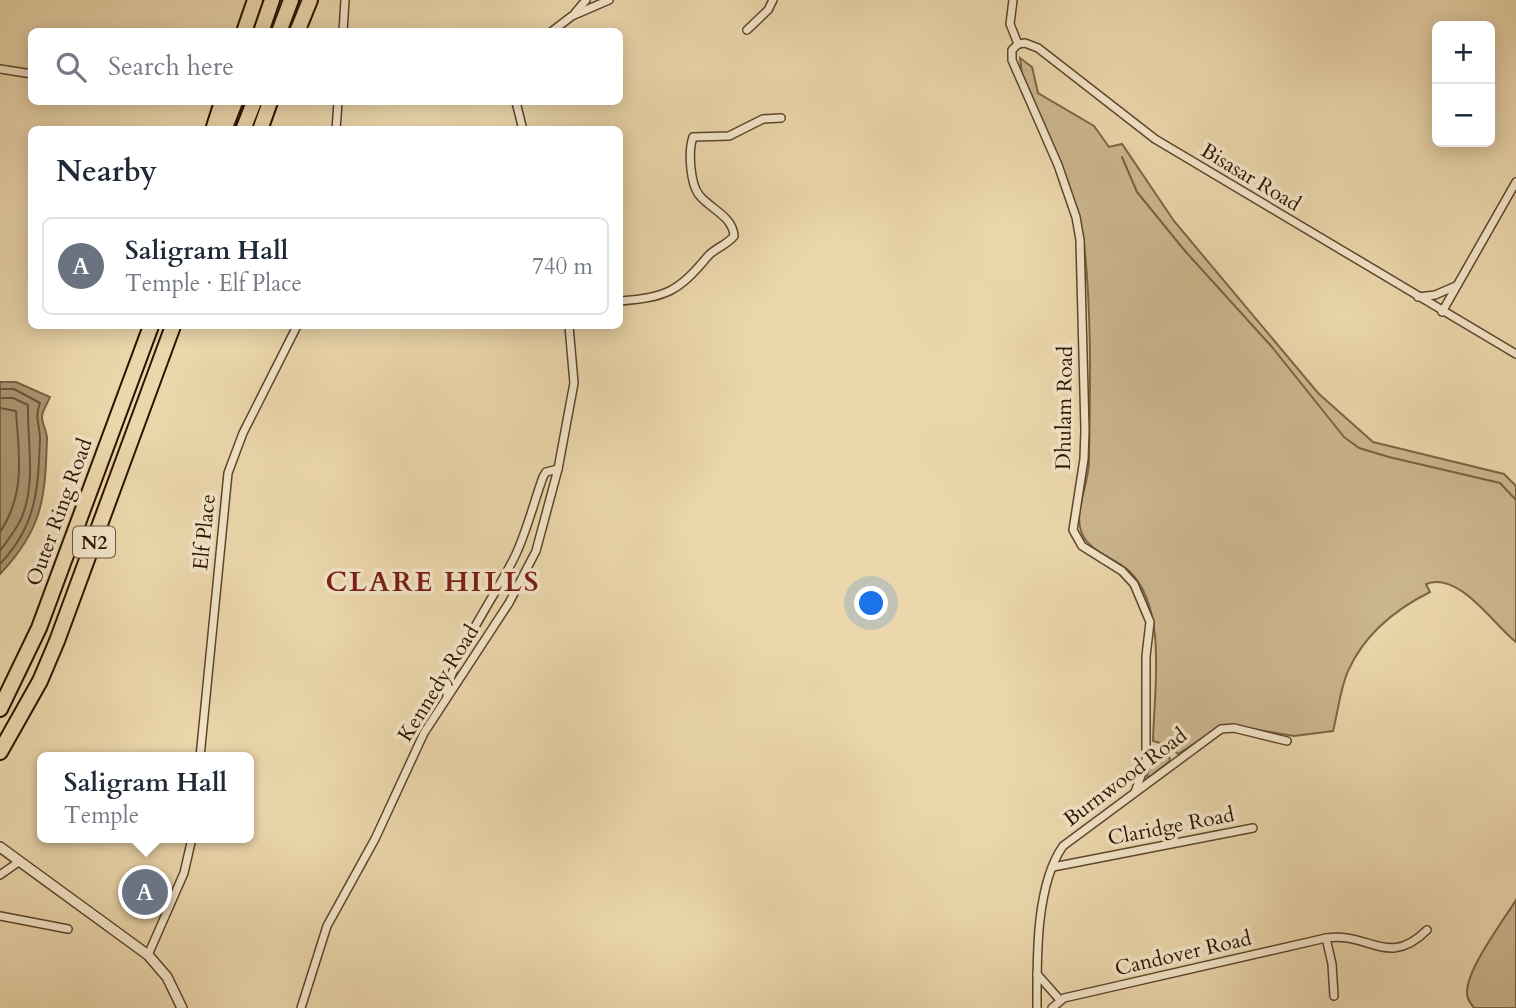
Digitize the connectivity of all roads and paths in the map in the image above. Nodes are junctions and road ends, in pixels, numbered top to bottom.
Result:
1 (255, 0) edge
2 (272, 0) edge
3 (291, 0) edge
4 (310, 0) edge
5 (345, 0) edge
6 (586, 0) edge
7 (609, 0) edge
8 (773, 0) edge
9 (1013, 0) edge
10 (572, 16) junction
11 (245, 28) edge
12 (262, 28) edge
13 (280, 28) edge
14 (299, 28) edge
15 (343, 28) edge
16 (556, 28) edge
17 (747, 30) dead end
18 (1018, 44) junction
19 (0, 69) edge
20 (28, 73) edge
21 (221, 105) edge
22 (234, 105) edge
23 (253, 105) edge
24 (269, 105) edge
25 (338, 105) edge
26 (517, 105) edge
27 (781, 118) dead end
28 (214, 126) edge
29 (226, 126) edge
30 (245, 126) edge
31 (261, 126) edge
32 (336, 126) edge
33 (522, 126) edge
34 (1516, 182) edge
35 (1458, 286) junction
36 (1417, 297) junction
37 (623, 300) edge
38 (1442, 312) junction
39 (150, 329) edge
40 (172, 329) edge
41 (183, 329) edge
42 (295, 329) edge
43 (569, 329) edge
44 (1516, 354) edge
45 (138, 425) junction
46 (558, 469) junction
47 (447, 697) junction
48 (0, 709) edge
49 (1287, 741) dead end
50 (0, 752) edge
51 (200, 752) edge
52 (1135, 792) junction
53 (1253, 828) dead end
54 (191, 843) edge
55 (0, 847) edge
56 (20, 862) junction
57 (1053, 867) junction
58 (0, 875) edge
59 (0, 916) edge
60 (68, 929) dead end
61 (1427, 930) dead end
62 (1326, 938) junction
63 (148, 955) junction
64 (1037, 973) junction
65 (1334, 996) dead end
66 (1060, 1000) junction
67 (182, 1008) edge
68 (301, 1008) edge
69 (1037, 1008) edge
70 (1052, 1008) edge

1 - 11 highway
2 - 12 highway
3 - 13 highway
4 - 14 highway
5 - 15 street
6 - 10 street
7 - 10 street
8 - 17 street
9 - 18 street
10 - 16 street
18 - 36 street, Bisasar Road
18 - 52 street, Dhulam Road
19 - 20 street
21 - 28 highway
22 - 29 highway
23 - 30 highway
24 - 31 highway
25 - 32 street
26 - 33 street
27 - 37 street
34 - 35 street
35 - 36 street
35 - 38 street
36 - 38 street, Bisasar Road
38 - 44 street, Bisasar Road
39 - 48 highway, Outer Ring Road / N2
40 - 45 highway, Outer Ring Road / N2
41 - 45 highway
42 - 51 street, Elf Place
43 - 46 street, Kennedy Road
45 - 50 highway, Outer Ring Road / N2
46 - 47 street, Kennedy Road
46 - 47 street
47 - 68 street, Kennedy Road
49 - 52 street, Burnwood Road
52 - 57 street, Burnwood Road
53 - 57 street, Claridge Road
54 - 63 street
55 - 56 street
56 - 58 street
56 - 63 street
57 - 64 street, Burnwood Road
59 - 60 street
61 - 62 street
62 - 65 street
62 - 66 street, Candover Road
63 - 67 street
64 - 66 street
64 - 69 street, Burnwood Road
66 - 70 street

